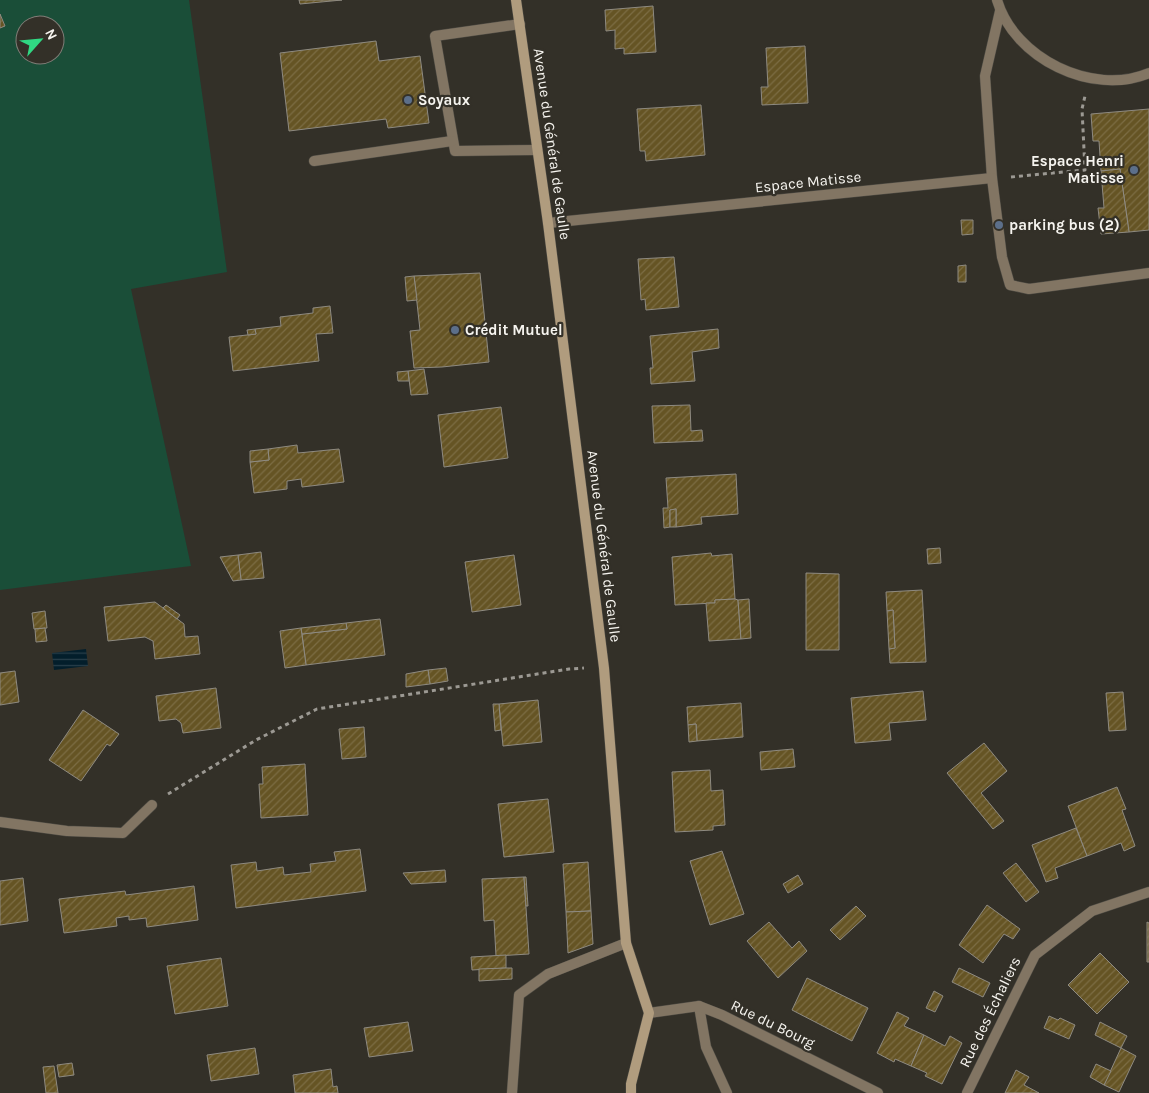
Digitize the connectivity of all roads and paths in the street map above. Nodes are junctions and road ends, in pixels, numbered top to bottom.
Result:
1 (516, 0) edge
2 (997, 0) edge
3 (1000, 11) junction
4 (520, 24) junction
5 (1149, 73) edge
6 (1088, 78) junction
7 (452, 141) junction
8 (537, 150) junction
9 (314, 161) dead end
10 (992, 178) junction
11 (548, 223) junction
12 (1149, 273) edge
13 (604, 668) junction
14 (152, 805) joint
15 (0, 822) edge
16 (1149, 892) edge
17 (626, 943) junction
18 (699, 1006) junction
19 (649, 1013) junction
20 (512, 1093) edge
21 (631, 1093) edge
22 (727, 1093) edge
23 (878, 1093) edge
24 (967, 1093) edge

1 - 4 main road, Avenue du Général de Gaulle
2 - 3 street
3 - 6 street
3 - 10 street
4 - 7 street
4 - 8 main road, Avenue du Général de Gaulle
5 - 6 street
6 - 10 path
7 - 8 street
7 - 9 street
8 - 11 main road, Avenue du Général de Gaulle
10 - 11 street, Espace Matisse
10 - 12 street
11 - 13 main road, Avenue du Général de Gaulle
13 - 14 path
13 - 17 main road, Avenue du Général de Gaulle
14 - 15 street
16 - 24 street, Rue des Échaliers
17 - 19 main road, Avenue du Général de Gaulle
17 - 20 street
18 - 19 street, Rue du Bourg
18 - 22 street
18 - 23 street, Rue du Bourg
19 - 21 main road

